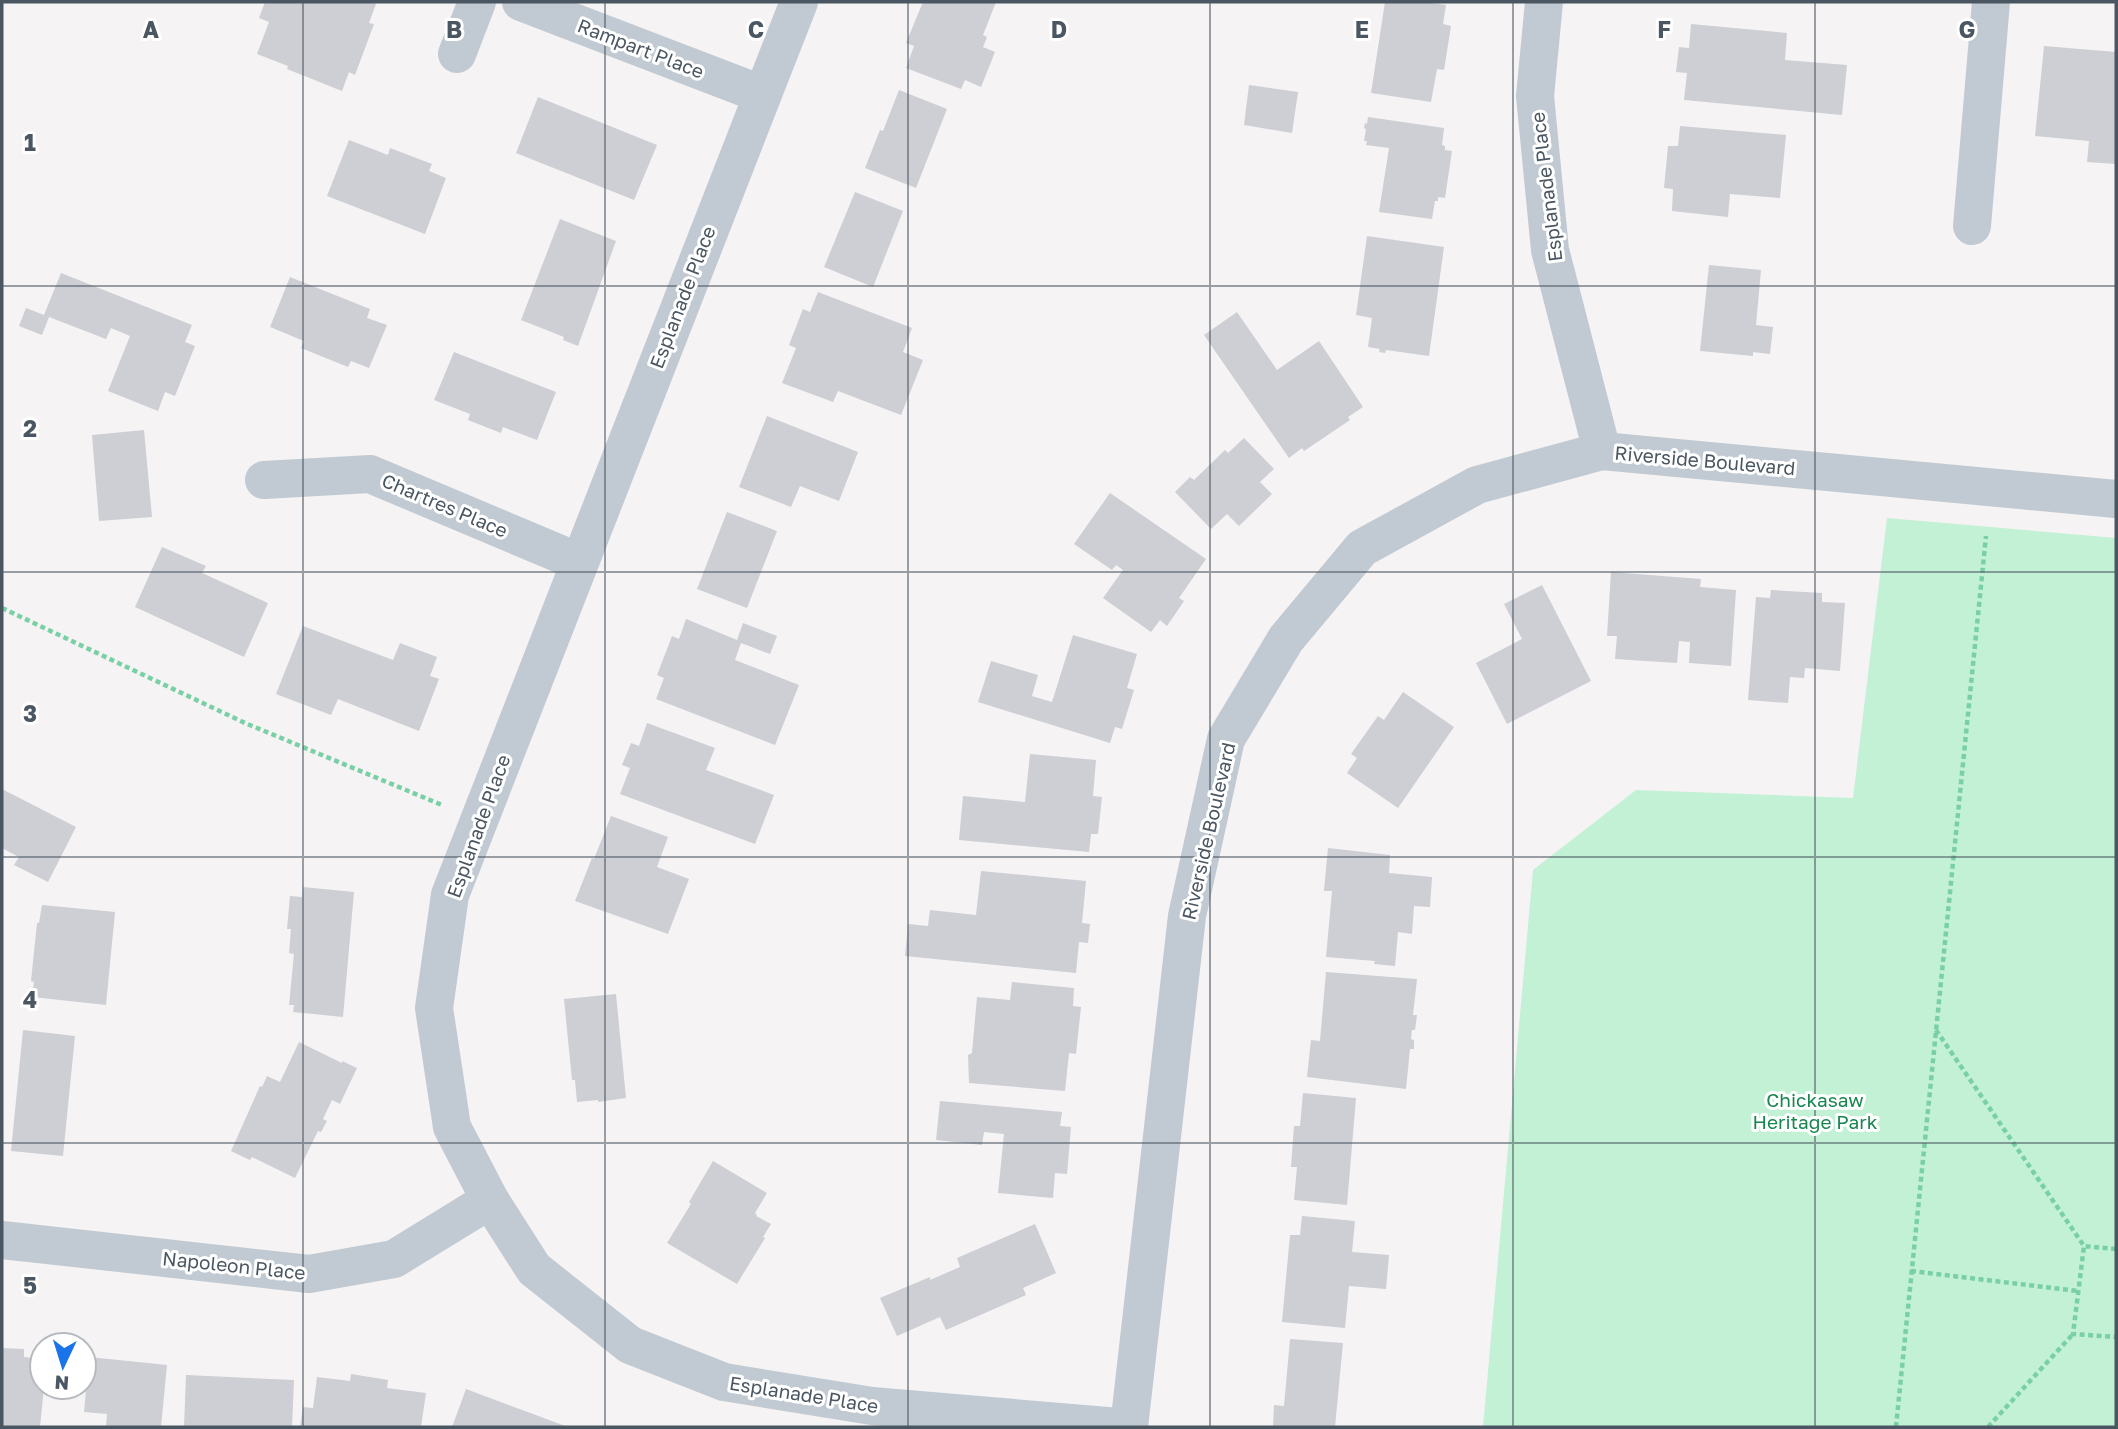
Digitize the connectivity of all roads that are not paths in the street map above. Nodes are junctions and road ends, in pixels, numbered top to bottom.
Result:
1 (477, 2) edge
2 (520, 2) edge
3 (799, 2) edge
4 (1544, 2) edge
5 (1991, 2) edge
6 (457, 54) dead end
7 (761, 94) junction
8 (1972, 226) dead end
9 (1602, 451) junction
10 (264, 480) dead end
11 (2116, 499) edge
12 (579, 562) junction
13 (491, 1199) junction
14 (2, 1240) edge
15 (1119, 1427) edge
16 (1129, 1427) edge

1 - 6 street
2 - 7 street, Rampart Place
3 - 7 street, Esplanade Place
4 - 9 street, Esplanade Place
5 - 8 street
7 - 12 street, Esplanade Place
9 - 11 street, Riverside Boulevard
9 - 16 street, Riverside Boulevard
10 - 12 street, Chartres Place
12 - 13 street, Esplanade Place
13 - 14 street, Napoleon Place
13 - 15 street, Esplanade Place

